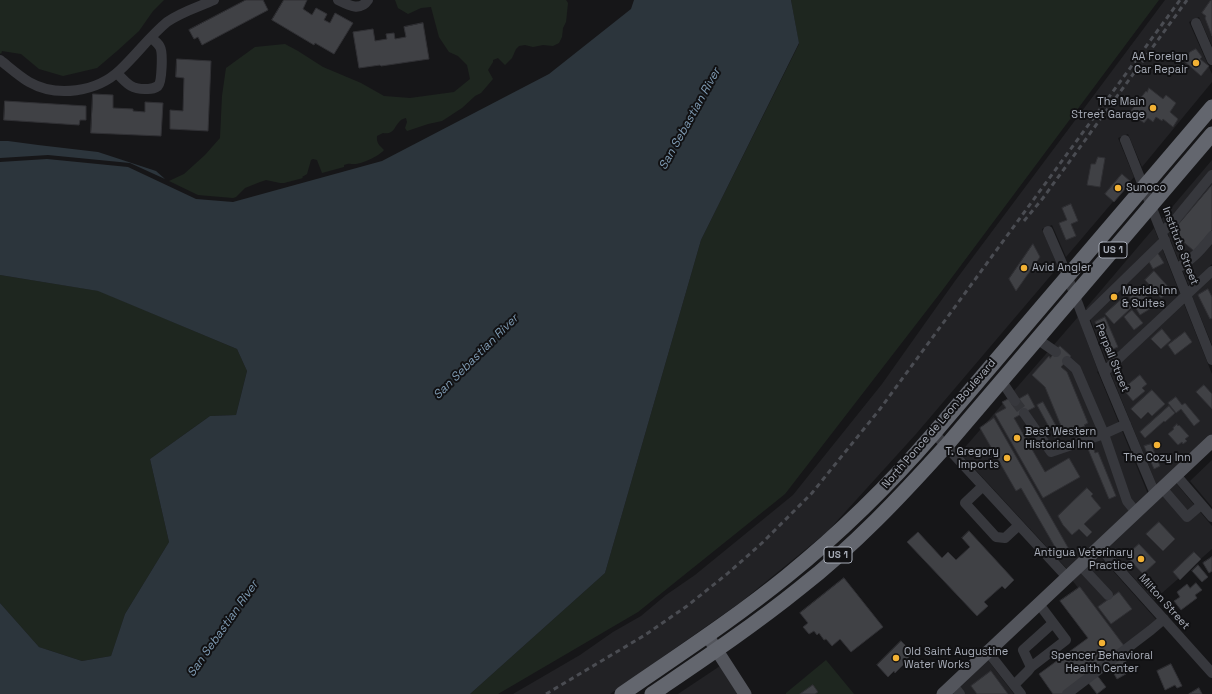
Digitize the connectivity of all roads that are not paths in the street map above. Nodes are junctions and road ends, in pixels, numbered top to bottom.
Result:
1 (214, 0) edge
2 (338, 0) edge
3 (368, 0) edge
4 (1196, 24) dead end
5 (151, 38) junction
6 (0, 60) edge
7 (1212, 60) edge
8 (116, 73) junction
9 (1212, 107) edge
10 (1212, 134) edge
11 (1125, 140) dead end
12 (1212, 175) edge
13 (1144, 187) junction
14 (1151, 205) junction
15 (1048, 231) dead end
16 (1163, 236) junction
17 (1212, 236) edge
18 (1176, 269) junction
19 (1212, 271) edge
20 (1067, 275) junction
21 (1075, 294) junction
22 (1186, 295) junction
23 (1084, 320) junction
24 (1037, 339) junction
25 (1056, 352) dead end
26 (1212, 360) edge
27 (1067, 361) dead end
28 (1104, 372) junction
29 (1001, 380) junction
30 (1016, 401) tunnel mouth
31 (1024, 413) tunnel mouth
32 (1126, 424) junction
33 (934, 433) junction
34 (1104, 434) junction
35 (1212, 441) edge
36 (946, 446) junction
37 (1176, 475) junction
38 (983, 486) junction
39 (1158, 491) junction
40 (1202, 505) junction
41 (1136, 512) junction
42 (1212, 517) edge
43 (1019, 525) junction
44 (1099, 547) junction
45 (1080, 565) junction
46 (1067, 577) junction
47 (1108, 595) dead end
48 (1039, 604) junction
49 (1164, 619) junction
50 (1053, 623) junction
51 (707, 635) junction
52 (717, 649) junction
53 (988, 652) junction
54 (1031, 667) junction
55 (1212, 673) edge
56 (1014, 685) junction
57 (957, 689) edge
58 (622, 694) edge
59 (652, 694) edge
60 (745, 694) edge
61 (943, 694) edge
62 (1021, 694) edge
63 (1067, 694) edge

1 - 5 street
2 - 3 street
4 - 7 street
5 - 8 street
5 - 8 street
6 - 8 street
9 - 13 highway, North Ponce de Leon Boulevard / US 1
10 - 14 highway, North Ponce de Leon Boulevard / US 1
11 - 13 street, Institute Street
12 - 16 street
13 - 14 street, Institute Street
13 - 20 highway, North Ponce de Leon Boulevard / US 1
14 - 16 street, Institute Street
14 - 21 highway, North Ponce de Leon Boulevard / US 1
15 - 20 street, Perpall Street
16 - 18 street, Institute Street
16 - 23 street
17 - 18 street
18 - 22 street, Institute Street
19 - 22 street
20 - 21 street, Perpall Street
20 - 33 highway, North Ponce de Leon Boulevard / US 1
21 - 23 street, Perpall Street
21 - 24 highway, North Ponce de Leon Boulevard / US 1
22 - 26 street, Institute Street
22 - 28 street
23 - 28 street, Perpall Street
24 - 25 street
24 - 29 highway, North Ponce de Leon Boulevard / US 1
27 - 34 street
28 - 32 street, Perpall Street
29 - 30 street
29 - 36 highway, North Ponce de Leon Boulevard / US 1
31 - 34 street
32 - 34 street
32 - 39 street, Perpall Street
33 - 36 street
33 - 51 highway, North Ponce de Leon Boulevard / US 1
34 - 41 street
35 - 37 main road
36 - 38 street
36 - 52 highway, North Ponce de Leon Boulevard / US 1
37 - 39 main road
37 - 40 street
38 - 43 street
38 - 43 street
39 - 40 street, Perpall Street
39 - 41 main road
40 - 42 street
41 - 44 main road
43 - 46 street
44 - 45 main road
44 - 49 street, Milton Street
45 - 46 main road
45 - 47 street
46 - 48 main road
48 - 50 street
48 - 53 main road
49 - 55 street, Milton Street
49 - 63 street
50 - 54 street
50 - 54 street
51 - 52 main road
51 - 58 highway, North Ponce de Leon Boulevard / US 1
52 - 59 highway, North Ponce de Leon Boulevard / US 1
52 - 60 main road
53 - 56 street
53 - 57 main road
54 - 56 street
56 - 62 street
57 - 61 main road

